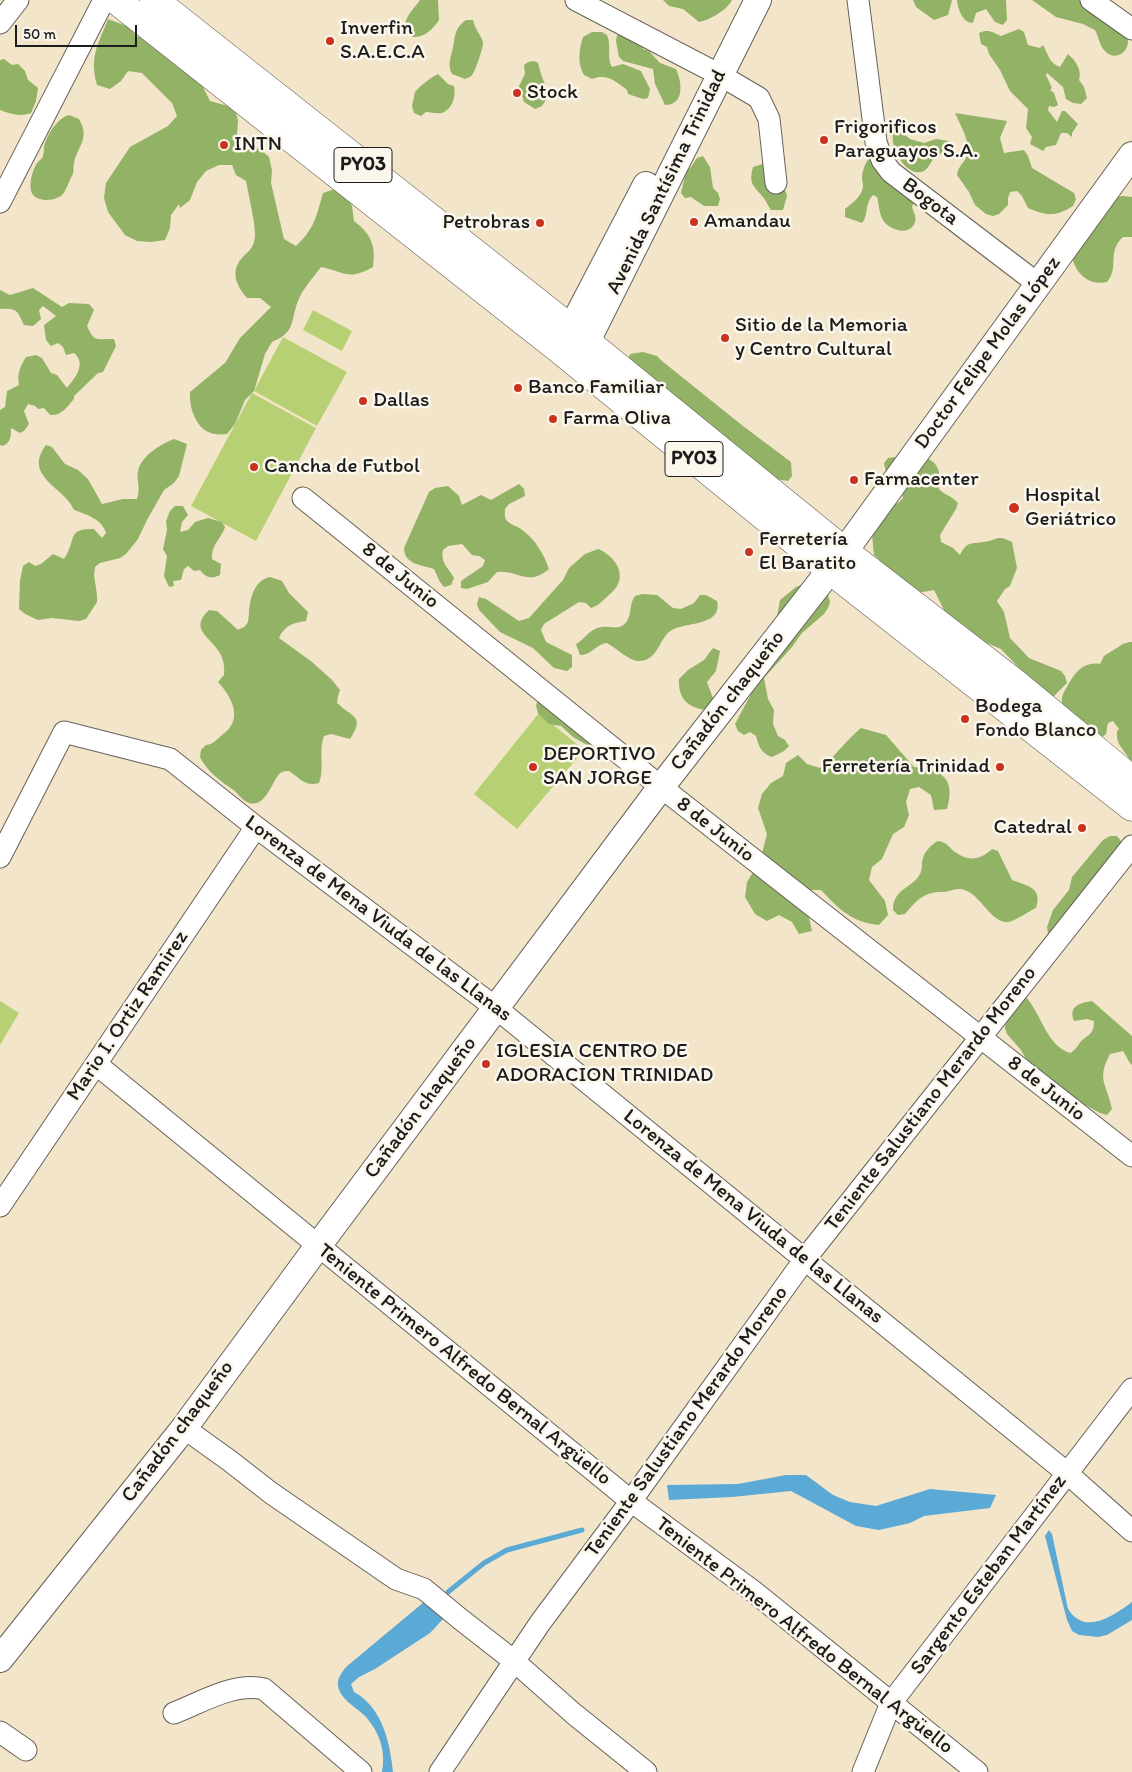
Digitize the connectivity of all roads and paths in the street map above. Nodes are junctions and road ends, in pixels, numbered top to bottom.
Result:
1 (18, 0) edge
2 (104, 0) edge
3 (116, 0) edge
4 (154, 0) edge
5 (576, 0) edge
6 (740, 0) edge
7 (758, 0) edge
8 (858, 0) edge
9 (1091, 0) edge
10 (0, 23) edge
11 (1132, 29) edge
12 (713, 72) junction
13 (1132, 155) edge
14 (776, 183) dead end
15 (0, 202) edge
16 (1038, 284) junction
17 (573, 346) junction
18 (303, 498) dead end
19 (838, 559) junction
20 (1018, 702) junction
21 (1132, 780) edge
22 (662, 788) junction
23 (1132, 808) edge
24 (256, 826) junction
25 (1132, 846) edge
26 (0, 857) edge
27 (496, 1008) junction
28 (980, 1037) junction
29 (96, 1064) junction
30 (1132, 1156) edge
31 (0, 1206) edge
32 (318, 1246) junction
33 (805, 1259) junction
34 (1132, 1389) edge
35 (184, 1428) junction
36 (1067, 1473) junction
37 (630, 1501) junction
38 (1132, 1531) edge
39 (0, 1660) edge
40 (514, 1661) junction
41 (891, 1703) junction
42 (174, 1713) dead end
43 (0, 1732) edge
44 (26, 1750) dead end
45 (361, 1772) edge
46 (440, 1772) edge
47 (646, 1772) edge
48 (863, 1772) edge
49 (976, 1772) edge

1 - 10 street
2 - 15 street
3 - 17 highway, PY03
4 - 17 highway, PY03
5 - 12 street
6 - 12 main road, Avenida Santísima Trinidad
7 - 12 main road, Avenida Santísima Trinidad
8 - 16 street, Bogota
9 - 11 street
12 - 14 street
12 - 17 main road, Avenida Santísima Trinidad
13 - 16 main road, Doctor Felipe Molas López
16 - 19 main road, Doctor Felipe Molas López
17 - 19 highway, PY03
18 - 22 street, 8 de Junio
19 - 20 highway, PY03
19 - 22 main road, Cañadón chaqueño
20 - 21 highway, PY03
20 - 23 highway, PY03
22 - 27 main road, Cañadón chaqueño
22 - 28 street, 8 de Junio
24 - 26 street, Lorenza de Mena Viuda de las Llanas
24 - 27 street, Lorenza de Mena Viuda de las Llanas
24 - 29 street, Mario I. Ortiz Ramirez
25 - 28 street, Teniente Salustiano Merardo Moreno
27 - 32 main road, Cañadón chaqueño
27 - 33 street, Lorenza de Mena Viuda de las Llanas
28 - 30 street, 8 de Junio
28 - 33 street, Teniente Salustiano Merardo Moreno
29 - 31 street, Mario I. Ortiz Ramirez
29 - 32 street, Teniente Primero Alfredo Bernal Argüello
32 - 35 main road, Cañadón chaqueño
32 - 37 street, Teniente Primero Alfredo Bernal Argüello
33 - 36 street, Lorenza de Mena Viuda de las Llanas
33 - 37 street, Teniente Salustiano Merardo Moreno
34 - 36 street, Sargento Esteban Martínez
35 - 39 main road, Cañadón chaqueño
35 - 40 street
36 - 38 street, Lorenza de Mena Viuda de las Llanas
36 - 41 street, Sargento Esteban Martínez
37 - 40 street, Teniente Salustiano Merardo Moreno
37 - 41 street, Teniente Primero Alfredo Bernal Argüello
40 - 46 street, Teniente Salustiano Merardo Moreno
40 - 47 street
41 - 48 street, Sargento Esteban Martínez
41 - 49 street, Teniente Primero Alfredo Bernal Argüello
42 - 45 street
43 - 44 street

